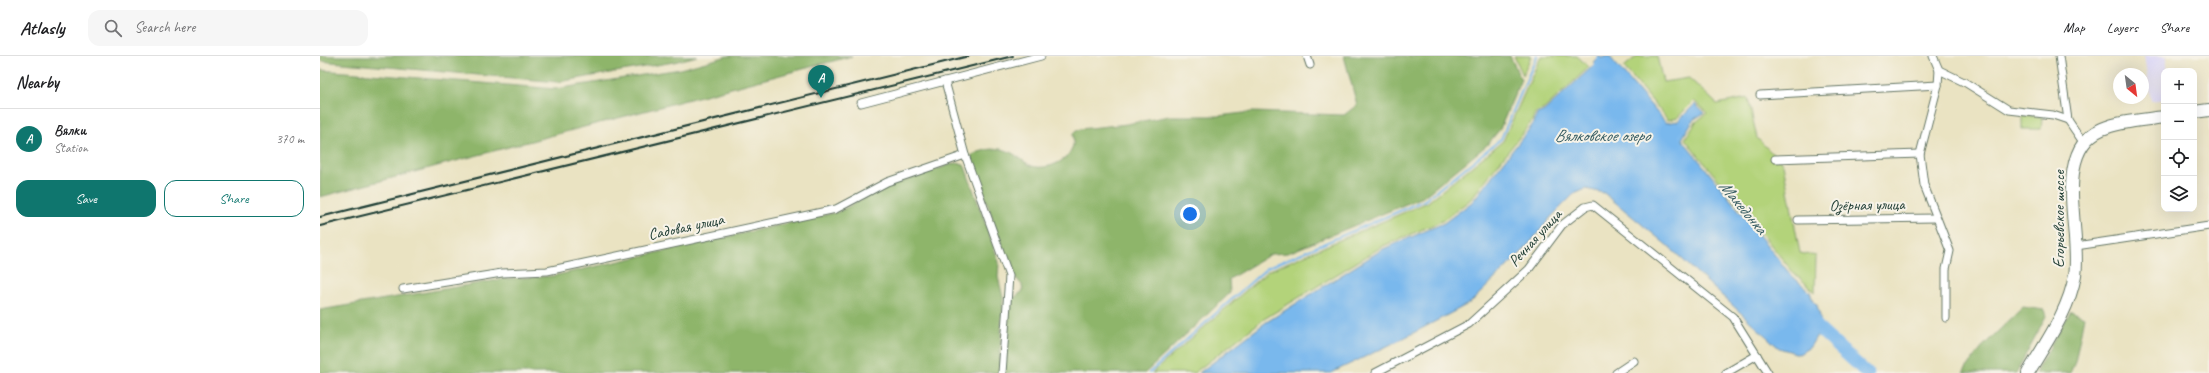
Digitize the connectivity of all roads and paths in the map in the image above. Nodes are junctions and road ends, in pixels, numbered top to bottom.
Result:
1 (1041, 56) edge
2 (1307, 56) edge
3 (1933, 56) edge
4 (2060, 56) edge
5 (1310, 65) dead end
6 (1939, 70) junction
7 (945, 81) junction
8 (1938, 85) junction
9 (1760, 95) dead end
10 (861, 103) dead end
11 (2209, 110) edge
12 (2197, 112) edge
13 (2161, 117) edge
14 (2068, 120) junction
15 (2083, 142) junction
16 (1920, 154) junction
17 (965, 155) junction
18 (1774, 159) dead end
19 (1936, 218) junction
20 (1798, 220) dead end
21 (2209, 226) edge
22 (2076, 246) junction
23 (403, 289) dead end
24 (1946, 318) dead end
25 (1757, 355) junction
26 (1634, 361) dead end
27 (1002, 373) edge
28 (1375, 373) edge
29 (1616, 373) edge
30 (1726, 373) edge
31 (1768, 373) edge
32 (2028, 373) edge

1 - 7 street
2 - 5 street
3 - 6 street
4 - 14 street
6 - 8 street
6 - 14 street
7 - 10 street
7 - 17 street
8 - 9 street
8 - 16 street
11 - 12 main road
13 - 15 main road
14 - 15 street
15 - 22 main road, Егорьевское шоссе
16 - 18 street
16 - 19 street
17 - 23 street, Садовая улица
17 - 27 street
19 - 20 street, Озёрная улица
19 - 24 street
21 - 22 street
22 - 32 main road, Егорьевское шоссе
25 - 28 street, Речная улица
25 - 30 street
25 - 31 street, Речная улица
26 - 29 street

